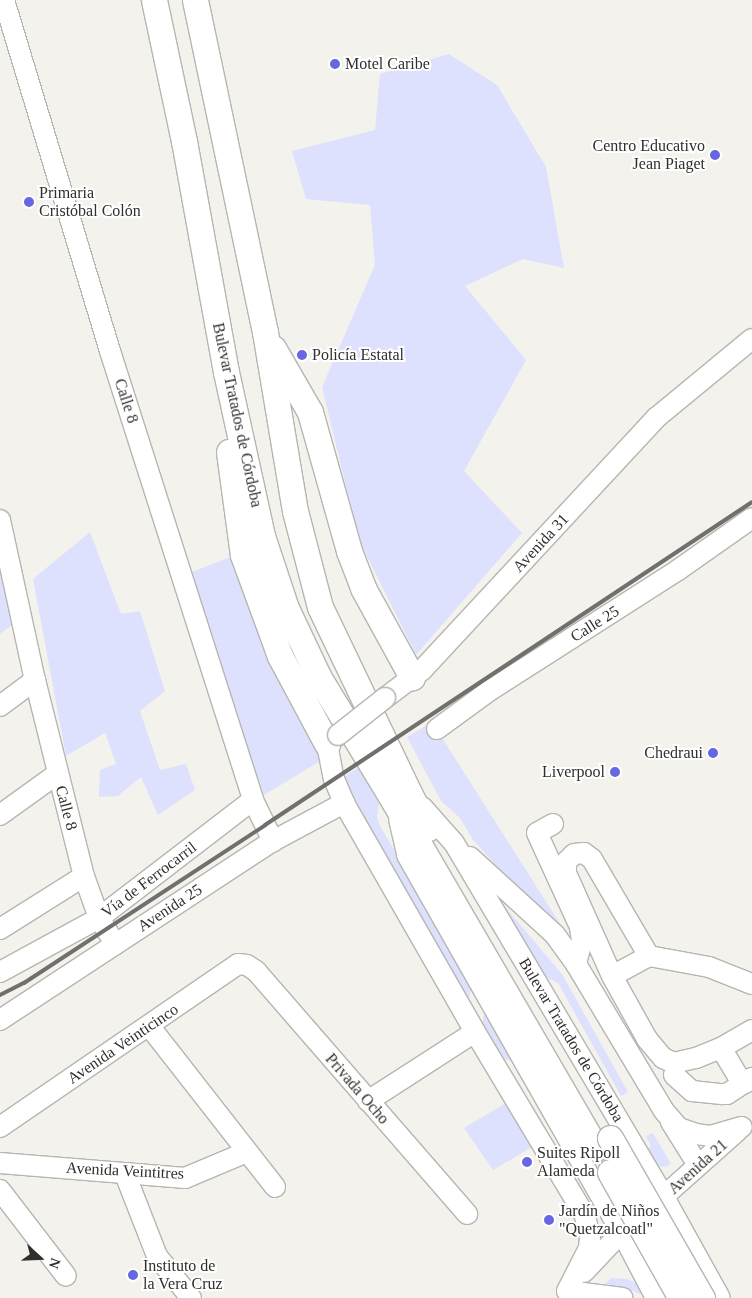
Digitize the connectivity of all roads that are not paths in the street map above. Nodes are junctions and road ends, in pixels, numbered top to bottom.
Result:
1 (4, 0) edge
2 (154, 0) edge
3 (195, 0) edge
4 (264, 332) junction
5 (752, 339) edge
6 (226, 372) junction
7 (752, 518) edge
8 (0, 520) edge
9 (412, 677) junction
10 (35, 680) junction
11 (0, 706) edge
12 (437, 729) dead end
13 (333, 740) junction
14 (57, 774) junction
15 (402, 798) junction
16 (253, 800) junction
17 (344, 803) junction
18 (0, 815) edge
19 (553, 824) dead end
20 (273, 841) junction
21 (454, 843) junction
22 (84, 876) junction
23 (100, 918) junction
24 (0, 929) edge
25 (115, 944) junction
26 (649, 956) junction
27 (576, 964) junction
28 (247, 965) joint
29 (0, 972) edge
30 (612, 976) junction
31 (752, 984) edge
32 (483, 989) junction
33 (0, 1020) edge
34 (150, 1026) junction
35 (752, 1030) edge
36 (475, 1032) junction
37 (721, 1048) junction
38 (499, 1072) junction
39 (530, 1074) junction
40 (674, 1075) dead end
41 (748, 1081) edge
42 (368, 1102) junction
43 (664, 1112) junction
44 (747, 1123) edge
45 (0, 1127) edge
46 (603, 1143) junction
47 (246, 1152) junction
48 (0, 1163) edge
49 (698, 1165) junction
50 (125, 1174) junction
51 (275, 1188) dead end
52 (0, 1190) edge
53 (664, 1197) junction
54 (468, 1214) dead end
55 (621, 1231) junction
56 (630, 1249) junction
57 (66, 1276) dead end
58 (563, 1295) edge
59 (191, 1298) edge
60 (623, 1298) edge
61 (656, 1298) edge
62 (681, 1298) edge
63 (702, 1298) edge
64 (720, 1298) edge

1 - 16 street, Calle 8
2 - 6 main road, Bulevar Tratados de Córdoba
3 - 4 main road, Bulevar Tratados de Córdoba
4 - 9 main road
4 - 15 main road, Bulevar Tratados de Córdoba
5 - 9 street, Avenida 31
6 - 13 main road
6 - 15 main road, Bulevar Tratados de Córdoba
7 - 12 street, Calle 25
8 - 10 street, Calle 8
9 - 13 street, Avenida 31, bridge
10 - 11 street
10 - 14 street, Calle 8
13 - 17 street
14 - 18 street
14 - 22 street, Calle 8
15 - 21 street, Bulevar Tratados de Córdoba
15 - 32 street, Bulevar Tratados de Córdoba
15 - 46 main road, Bulevar Tratados de Córdoba
16 - 20 street
16 - 23 street, Vía de Ferrocarril
17 - 20 street, Avenida 25
17 - 36 street
19 - 27 street
20 - 25 street, Avenida 25
21 - 27 street
21 - 53 street, Bulevar Tratados de Córdoba
22 - 23 street, Calle 8
22 - 24 street
23 - 25 street, Calle 8
23 - 29 street, Vía de Ferrocarril
25 - 33 street, Avenida 25
26 - 30 street
26 - 30 street
26 - 31 street
27 - 43 street
28 - 34 street, Avenida Veinticinco
28 - 42 street, Privada Ocho
30 - 37 street
32 - 36 street
32 - 39 street, Bulevar Tratados de Córdoba
34 - 45 street, Avenida Veinticinco
34 - 47 street
35 - 37 street
36 - 38 street
36 - 42 street
37 - 41 street
38 - 39 street
38 - 58 street
39 - 55 street, Bulevar Tratados de Córdoba
40 - 41 street
42 - 54 street, Privada Ocho
43 - 44 street
43 - 49 street
44 - 49 street, Avenida 21
46 - 62 main road, Bulevar Tratados de Córdoba, bridge
46 - 63 main road, Bulevar Tratados de Córdoba, bridge
47 - 50 street, Avenida Veintitres
47 - 51 street
48 - 50 street, Avenida Veintitres
49 - 53 street, Avenida 21
50 - 59 street
52 - 57 street
53 - 55 street, Avenida 21
53 - 56 street
53 - 64 street, Bulevar Tratados de Córdoba
55 - 56 street, Bulevar Tratados de Córdoba
55 - 58 street, Avenida 21
56 - 58 street
56 - 61 street, Bulevar Tratados de Córdoba
58 - 60 street

